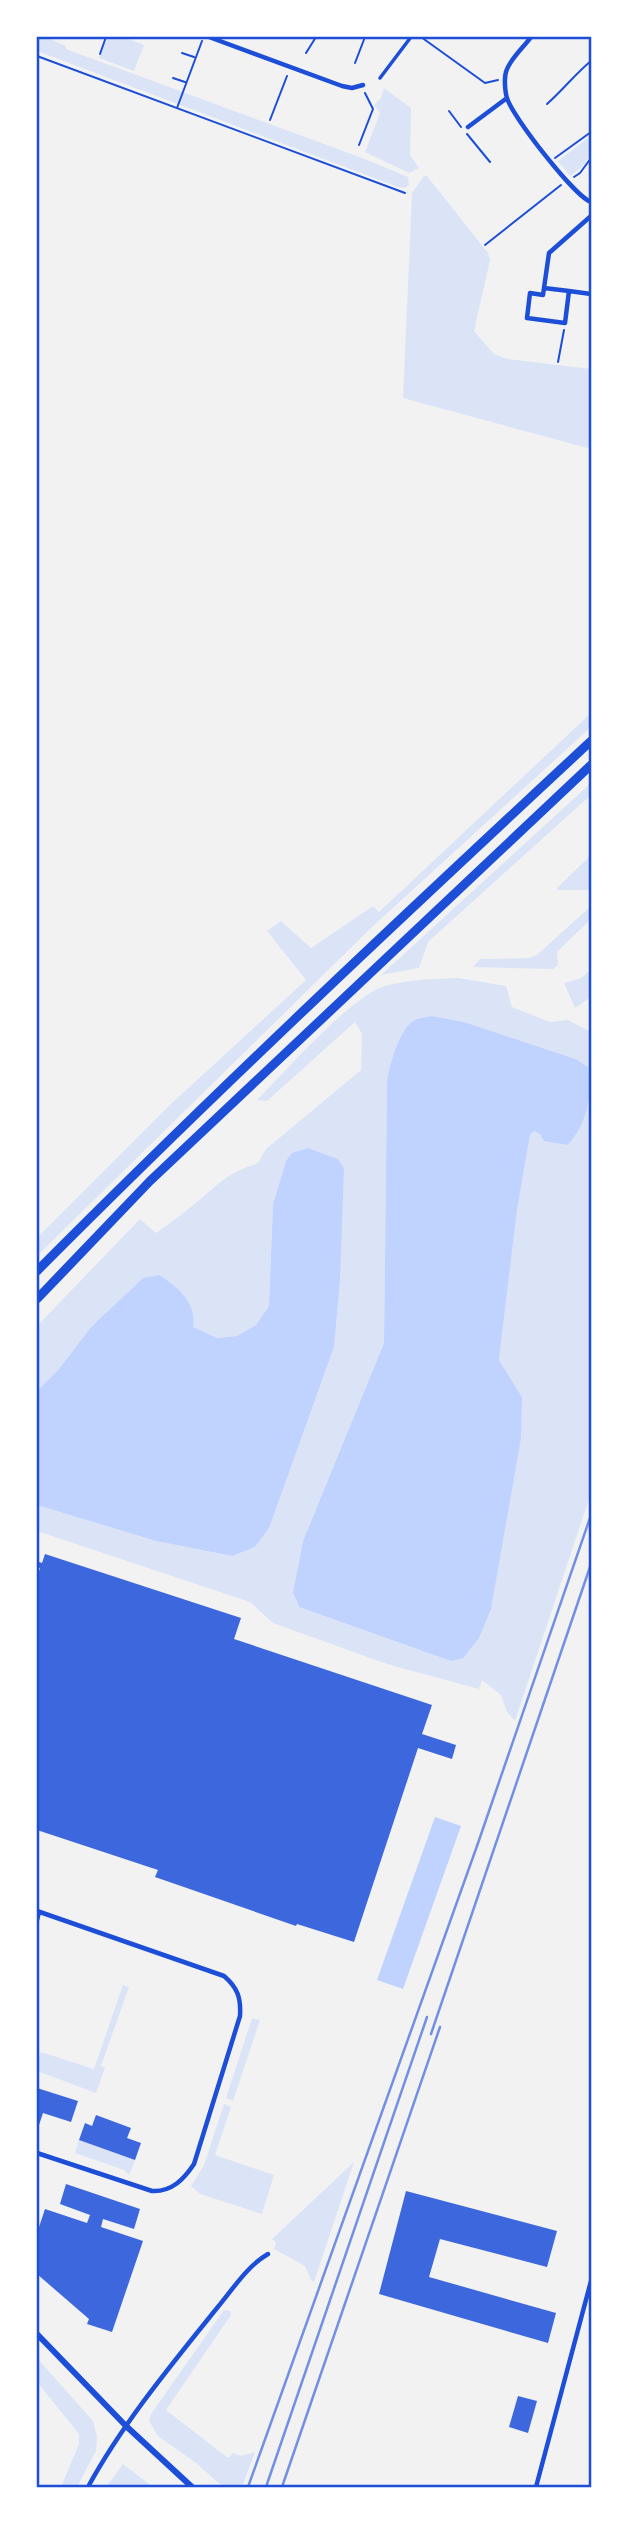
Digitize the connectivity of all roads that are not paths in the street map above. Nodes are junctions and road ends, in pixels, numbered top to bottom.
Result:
1 (209, 37) edge
2 (411, 37) edge
3 (531, 37) edge
4 (380, 78) dead end
5 (363, 85) road end
6 (507, 98) junction
7 (468, 127) dead end
8 (591, 202) edge
9 (591, 216) edge
10 (544, 288) junction
11 (569, 291) junction
12 (591, 295) edge
13 (591, 741) edge
14 (591, 765) edge
15 (37, 1271) edge
16 (37, 1298) edge
17 (38, 1912) edge
18 (37, 1920) edge
19 (37, 2152) edge
20 (268, 2254) dead end
21 (591, 2281) edge
22 (37, 2334) edge
23 (126, 2426) junction
24 (88, 2487) edge
25 (192, 2487) edge
26 (536, 2487) edge

1 - 5 street
2 - 4 street
3 - 6 street
6 - 7 street
6 - 8 street
9 - 10 street
10 - 11 street
10 - 11 street
11 - 12 street
13 - 15 highway
14 - 16 highway
17 - 18 street
17 - 19 street
20 - 23 street
21 - 26 street
22 - 23 main road
23 - 24 street
23 - 25 main road

